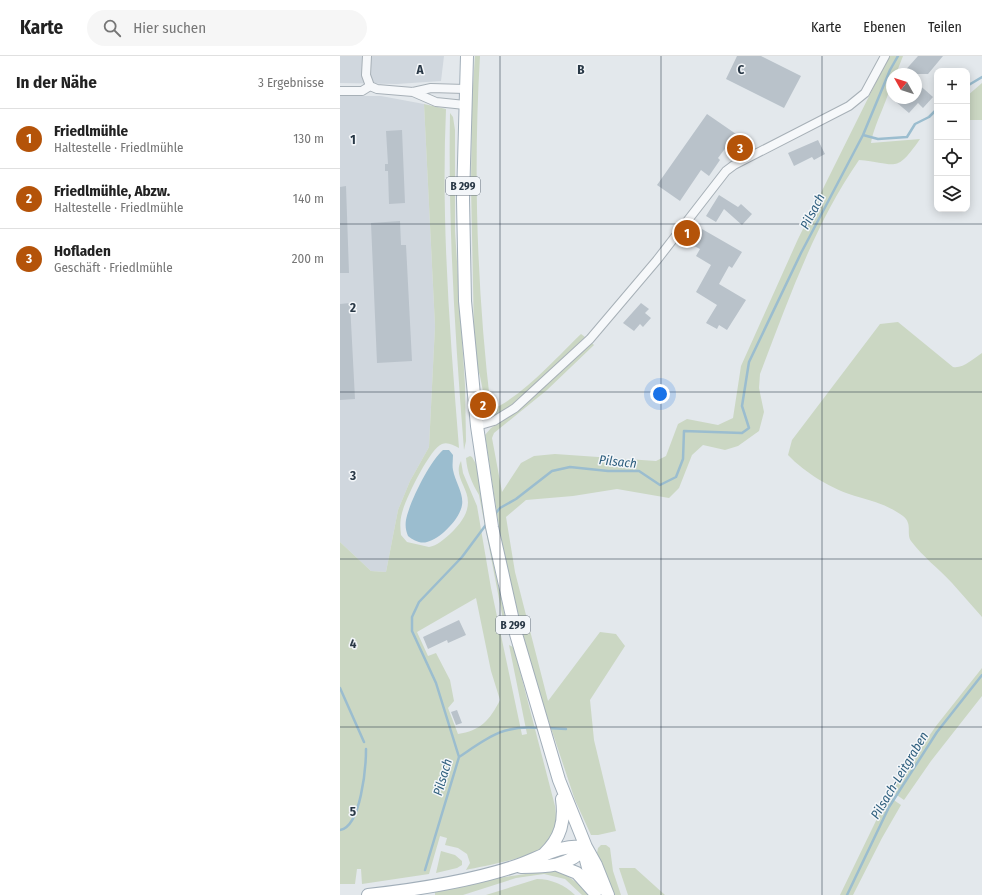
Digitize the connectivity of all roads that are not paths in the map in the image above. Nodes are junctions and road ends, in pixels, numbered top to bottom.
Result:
1 (366, 56) edge
2 (467, 56) edge
3 (885, 56) edge
4 (370, 86) junction
5 (465, 89) junction
6 (340, 91) edge
7 (412, 92) junction
8 (465, 105) junction
9 (477, 426) junction
10 (559, 780) junction
11 (586, 847) junction
12 (544, 854) junction
13 (557, 865) junction
14 (513, 867) junction
15 (595, 894) edge
16 (368, 895) edge
17 (608, 895) edge

1 - 4 street
2 - 5 main road, B 299
3 - 9 street
4 - 6 street
4 - 7 street
5 - 7 street
5 - 8 main road, B 299
7 - 8 street
8 - 9 main road, B 299
9 - 10 main road, B 299
10 - 11 main road, B 299
10 - 12 main road
11 - 12 main road
11 - 13 main road
11 - 15 main road, B 299
11 - 17 main road, B 299
12 - 14 main road
13 - 14 main road
13 - 15 main road
14 - 16 main road

